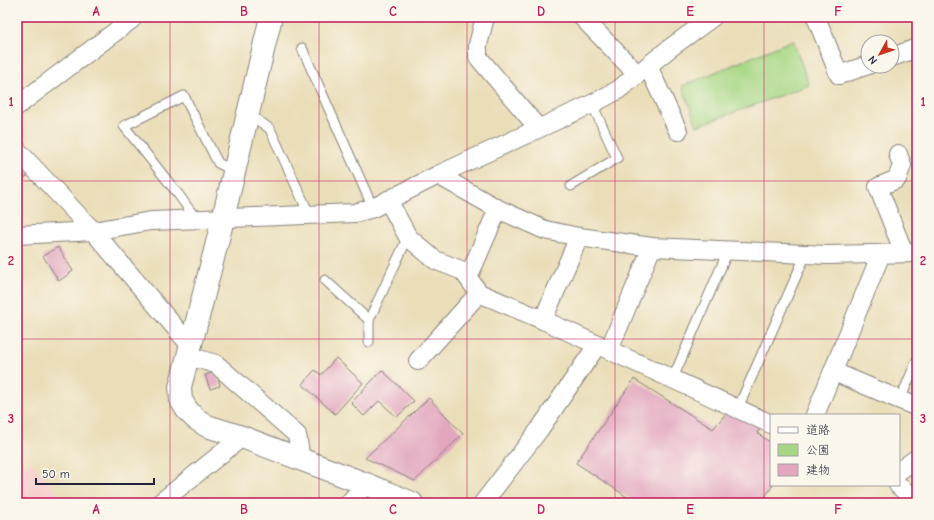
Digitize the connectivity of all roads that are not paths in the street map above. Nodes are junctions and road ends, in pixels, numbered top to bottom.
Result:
1 (130, 17) edge
2 (271, 17) edge
3 (485, 17) edge
4 (582, 17) edge
5 (713, 17) edge
6 (816, 17) edge
7 (302, 48) dead end
8 (917, 48) edge
9 (900, 54) edge
10 (860, 68) edge
11 (643, 70) junction
12 (592, 104) junction
13 (17, 106) edge
14 (249, 114) junction
15 (538, 128) junction
16 (678, 131) dead end
17 (17, 150) edge
18 (898, 154) dead end
19 (234, 171) junction
20 (438, 175) junction
21 (571, 186) dead end
22 (380, 204) junction
23 (498, 209) junction
24 (310, 216) junction
25 (196, 218) junction
26 (223, 219) junction
27 (93, 231) junction
28 (17, 235) edge
29 (408, 237) junction
30 (580, 237) junction
31 (652, 247) junction
32 (728, 251) junction
33 (911, 253) edge
34 (806, 254) junction
35 (881, 254) junction
36 (468, 278) junction
37 (325, 280) dead end
38 (479, 293) junction
39 (369, 320) junction
40 (543, 320) junction
41 (369, 342) dead end
42 (603, 347) junction
43 (189, 350) junction
44 (917, 360) edge
45 (418, 361) dead end
46 (834, 372) junction
47 (673, 378) junction
48 (900, 400) junction
49 (917, 407) edge
50 (738, 408) junction
51 (815, 414) edge
52 (770, 424) edge
53 (242, 437) junction
54 (917, 458) edge
55 (301, 459) junction
56 (900, 469) edge
57 (366, 484) junction
58 (899, 486) edge
59 (917, 502) edge
60 (160, 503) edge
61 (349, 503) edge
62 (412, 503) edge
63 (483, 503) edge

1 - 13 street
2 - 14 street
3 - 15 street
4 - 11 street
5 - 11 street
6 - 10 street
7 - 22 lane
8 - 9 street
11 - 12 street
11 - 16 street
12 - 15 street
12 - 21 lane
14 - 19 street
14 - 24 lane
15 - 20 street
17 - 27 street
18 - 33 street
19 - 25 lane
19 - 26 street
20 - 22 street
20 - 23 street
22 - 24 street
22 - 29 street
23 - 30 street
23 - 36 street
24 - 26 street
25 - 26 street
25 - 27 street
26 - 43 street
27 - 28 street
27 - 43 street
29 - 36 street
29 - 39 lane
30 - 31 street
30 - 40 street
31 - 32 street
31 - 42 street
32 - 34 street
32 - 47 lane
33 - 35 street
34 - 35 street
34 - 50 lane
35 - 46 street
36 - 38 street
37 - 39 lane
38 - 40 street
38 - 45 street
39 - 41 lane
40 - 42 street
42 - 47 street
42 - 63 street
43 - 53 street
43 - 55 street
44 - 48 lane
46 - 48 street
46 - 51 street
47 - 50 street
48 - 49 street
50 - 52 street
53 - 55 street
53 - 60 street
54 - 56 street
55 - 57 street
57 - 61 street
57 - 62 street
58 - 59 street

